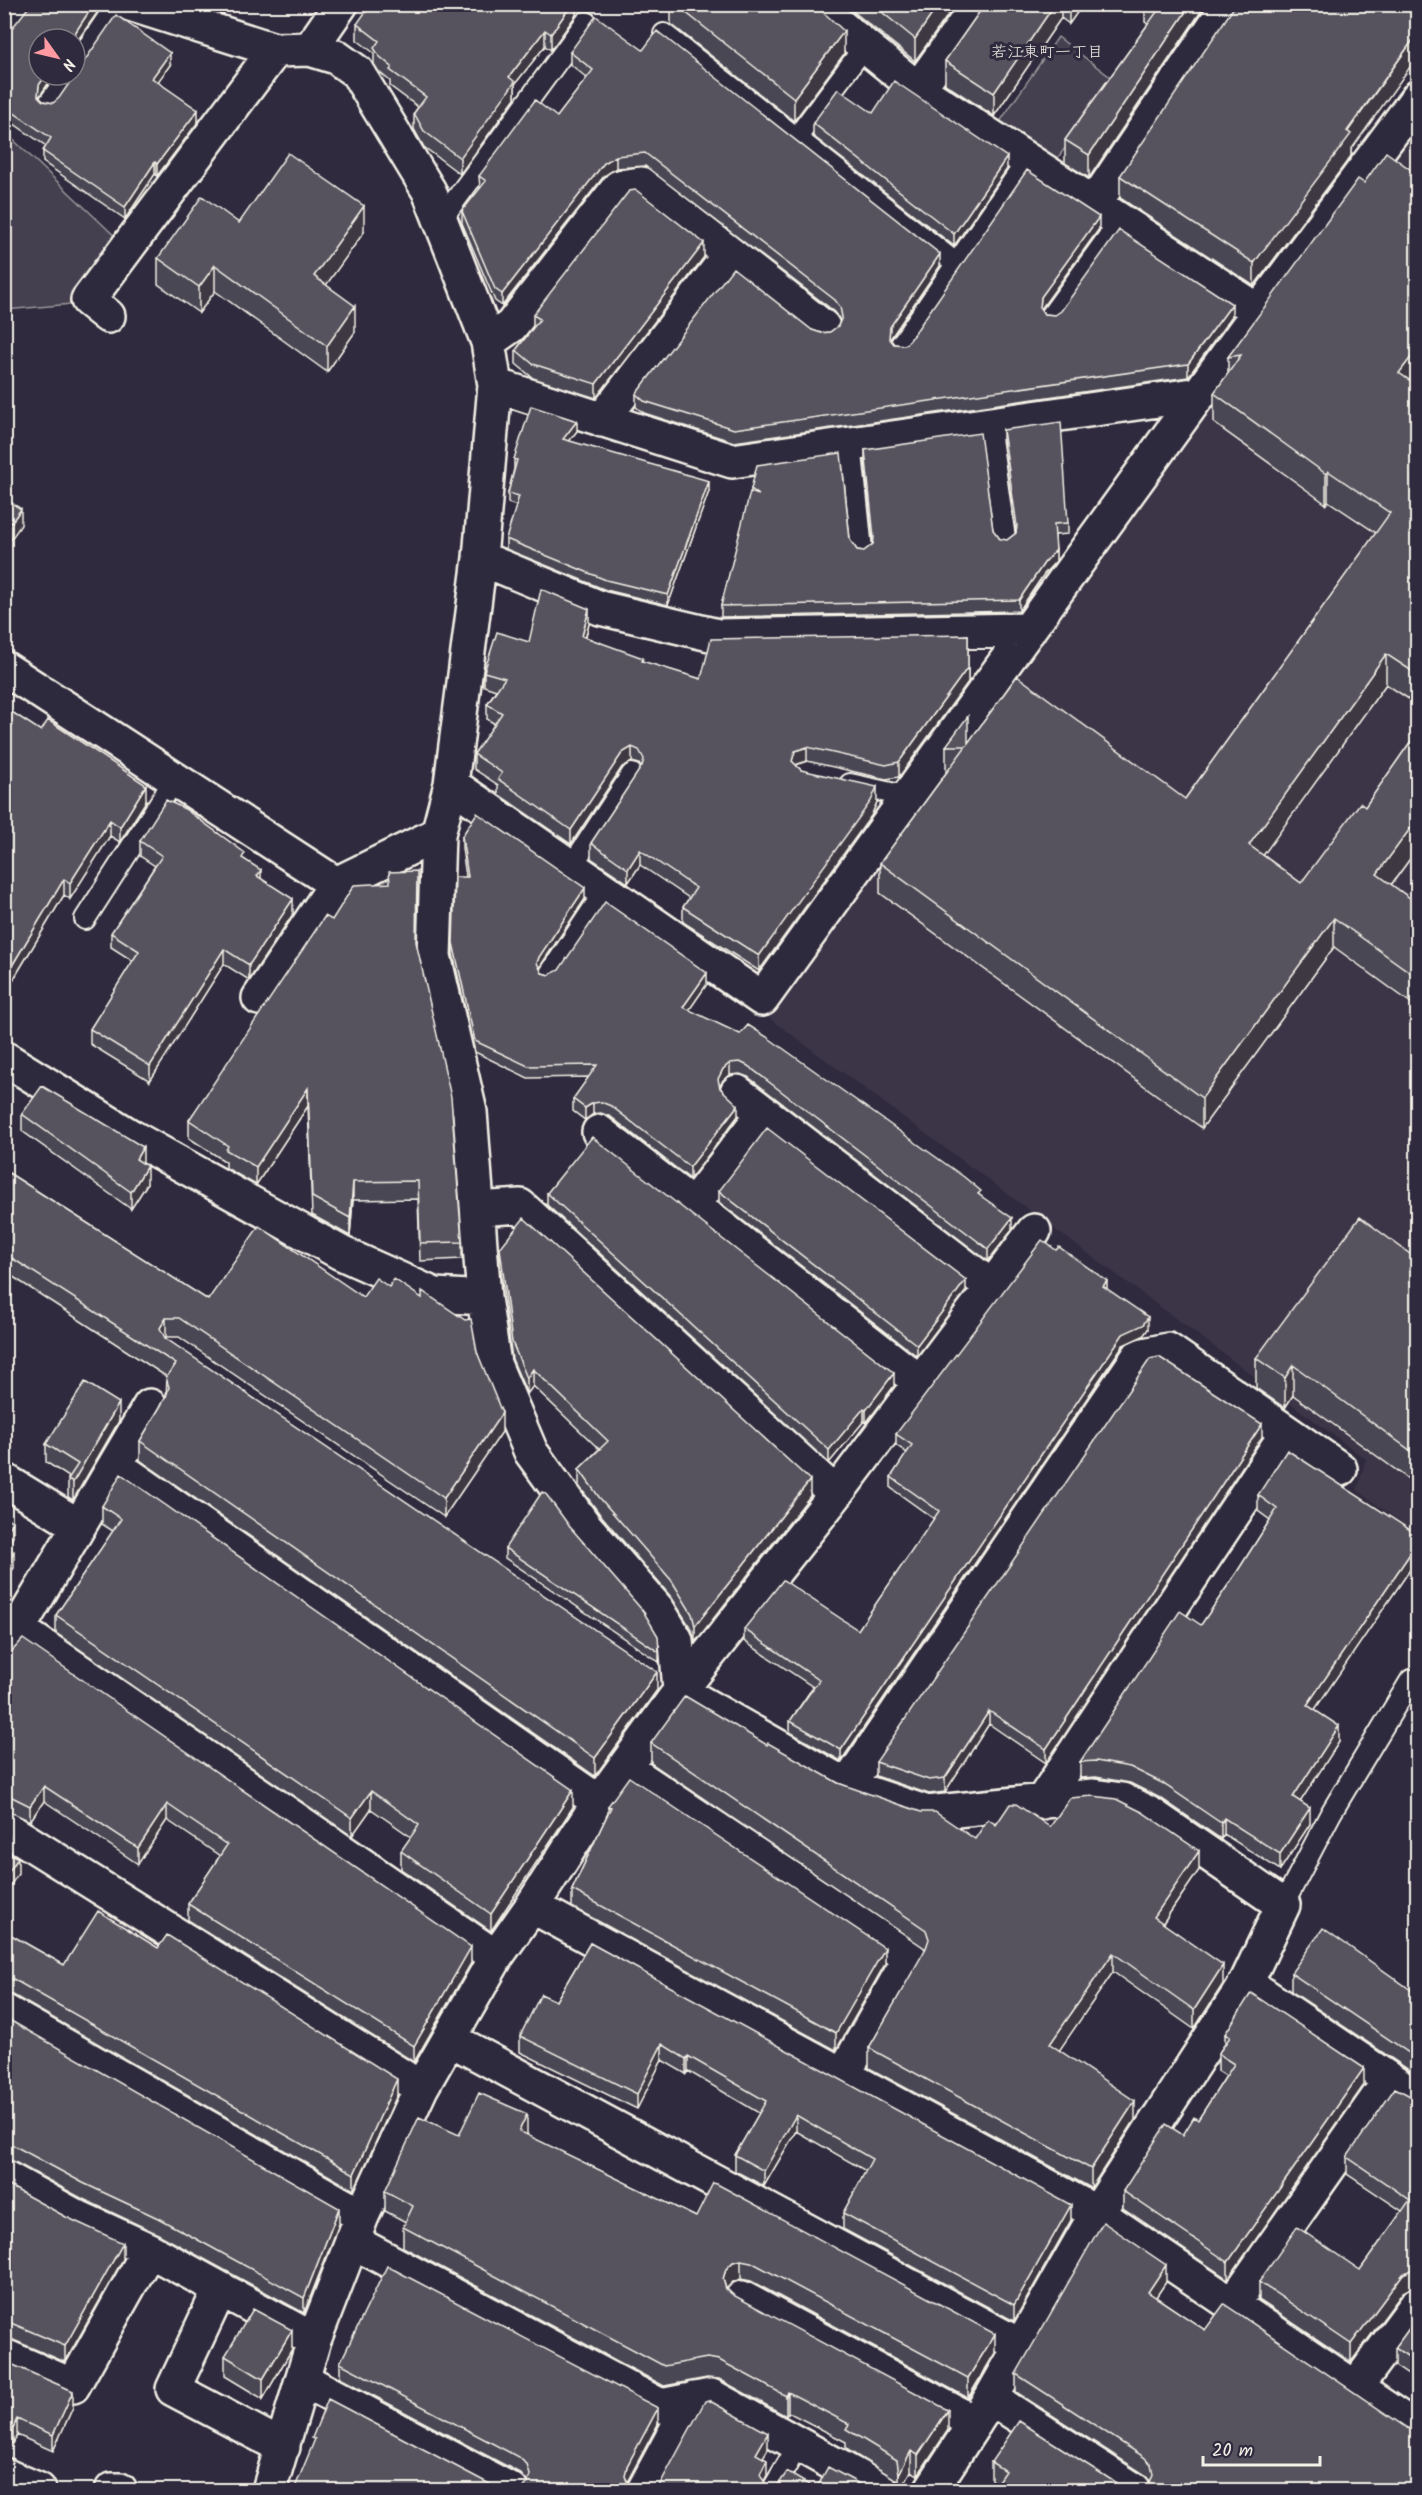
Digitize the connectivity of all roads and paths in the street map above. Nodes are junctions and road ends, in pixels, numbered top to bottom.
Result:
1 (117, 4) edge
2 (130, 4) edge
3 (341, 4) edge
4 (813, 4) edge
5 (979, 4) edge
6 (1229, 4) edge
7 (586, 22) dead end
8 (664, 34) edge
9 (865, 46) junction
10 (87, 48) edge
11 (310, 48) junction
12 (275, 50) junction
13 (60, 87) edge
14 (918, 89) junction
15 (1418, 97) edge
16 (49, 103) edge
17 (797, 137) junction
18 (1027, 161) junction
19 (1107, 212) junction
20 (440, 221) junction
21 (730, 254) junction
22 (957, 264) junction
23 (1259, 311) junction
24 (108, 316) dead end
25 (1051, 316) edge
26 (823, 327) dead end
27 (488, 342) junction
28 (900, 346) edge
29 (495, 385) junction
30 (1200, 394) junction
31 (602, 420) junction
32 (989, 424) junction
33 (851, 444) junction
34 (1005, 539) edge
35 (861, 550) edge
36 (480, 558) junction
37 (1029, 630) junction
38 (9, 679) edge
39 (632, 774) dead end
40 (175, 779) junction
41 (827, 779) edge
42 (451, 784) junction
43 (909, 797) junction
44 (438, 834) junction
45 (571, 867) junction
46 (336, 884) junction
47 (605, 891) junction
48 (85, 919) dead end
49 (549, 975) edge
50 (259, 999) dead end
51 (4, 1058) edge
52 (737, 1092) dead end
53 (764, 1114) junction
54 (599, 1132) dead end
55 (693, 1205) junction
56 (478, 1209) junction
57 (1034, 1231) dead end
58 (992, 1287) junction
59 (484, 1298) junction
60 (921, 1382) junction
61 (150, 1406) dead end
62 (1287, 1433) junction
63 (115, 1465) junction
64 (1340, 1469) dead end
65 (4, 1480) edge
66 (836, 1494) junction
67 (79, 1526) junction
68 (11, 1639) edge
69 (1411, 1680) dead end
70 (670, 1685) junction
71 (625, 1768) junction
72 (847, 1786) junction
73 (599, 1802) junction
74 (1042, 1802) junction
75 (4, 1827) edge
76 (1283, 1905) junction
77 (532, 1906) junction
78 (496, 1957) junction
79 (1246, 1983) junction
80 (4, 2011) edge
81 (450, 2039) junction
82 (843, 2075) junction
83 (1390, 2080) junction
84 (421, 2088) junction
85 (1418, 2099) edge
86 (4, 2177) edge
87 (1097, 2213) junction
88 (357, 2228) junction
89 (149, 2250) junction
90 (220, 2289) junction
91 (742, 2298) edge
92 (1418, 2303) edge
93 (1232, 2305) junction
94 (314, 2340) junction
95 (1021, 2346) junction
96 (4, 2356) edge
97 (304, 2380) junction
98 (1355, 2388) junction
99 (693, 2399) junction
100 (983, 2410) junction
101 (1418, 2430) edge
102 (799, 2444) junction
103 (283, 2447) junction
104 (4, 2475) edge
105 (39, 2490) edge
106 (112, 2490) edge
107 (120, 2490) edge
108 (269, 2490) edge
109 (511, 2490) edge
110 (644, 2490) edge
111 (772, 2490) edge
112 (881, 2490) edge
113 (931, 2490) edge
114 (1134, 2490) edge

1 - 10 lane
2 - 12 street
3 - 11 street
4 - 9 street
5 - 14 street
6 - 19 street
7 - 20 lane
8 - 17 lane
9 - 14 street
9 - 17 lane
11 - 12 street
11 - 20 street
12 - 24 street
13 - 16 lane
14 - 18 street
15 - 23 street
17 - 22 lane
18 - 19 street
18 - 22 lane
19 - 23 street
19 - 25 lane
20 - 27 street
21 - 26 street
21 - 27 street
21 - 31 street
22 - 28 lane
23 - 30 street
27 - 29 street
29 - 31 street
29 - 36 street
30 - 32 street
30 - 37 street
31 - 33 street
32 - 33 street
32 - 34 lane
33 - 35 lane
36 - 37 street
36 - 42 street
37 - 43 street
38 - 40 street
39 - 45 lane
40 - 46 street
40 - 48 lane
41 - 43 lane
42 - 44 street
42 - 45 street
43 - 47 street
44 - 46 street
44 - 56 street
45 - 47 street
46 - 50 street
47 - 49 lane
51 - 59 street
52 - 53 street
53 - 55 street
53 - 58 street
54 - 55 street
55 - 60 street
56 - 59 street
56 - 66 street
57 - 58 street
58 - 60 street
59 - 70 street
60 - 66 street
61 - 63 street
62 - 64 street
62 - 72 street
62 - 74 street
63 - 67 street
63 - 73 street
65 - 67 street
66 - 70 street
67 - 68 street
68 - 78 street
69 - 76 lane
70 - 71 street
70 - 72 street
71 - 73 street
71 - 82 street
72 - 74 street
73 - 77 street
74 - 76 street
75 - 84 street
76 - 79 street
77 - 78 street
77 - 82 street
78 - 81 street
79 - 83 street
79 - 87 street
80 - 88 street
81 - 84 street
81 - 95 street
82 - 87 street
83 - 85 street
83 - 93 street
84 - 88 street
86 - 89 street
87 - 93 street
87 - 95 street
88 - 94 street
88 - 99 street
89 - 90 street
89 - 96 street
90 - 94 street
90 - 103 street
91 - 100 street
92 - 98 street
93 - 98 street
94 - 97 street
95 - 100 street
97 - 103 street
97 - 109 street
98 - 101 street
99 - 102 street
99 - 110 street
100 - 113 street
100 - 114 street
102 - 111 lane
102 - 112 street
103 - 108 street
104 - 105 street
106 - 107 street

